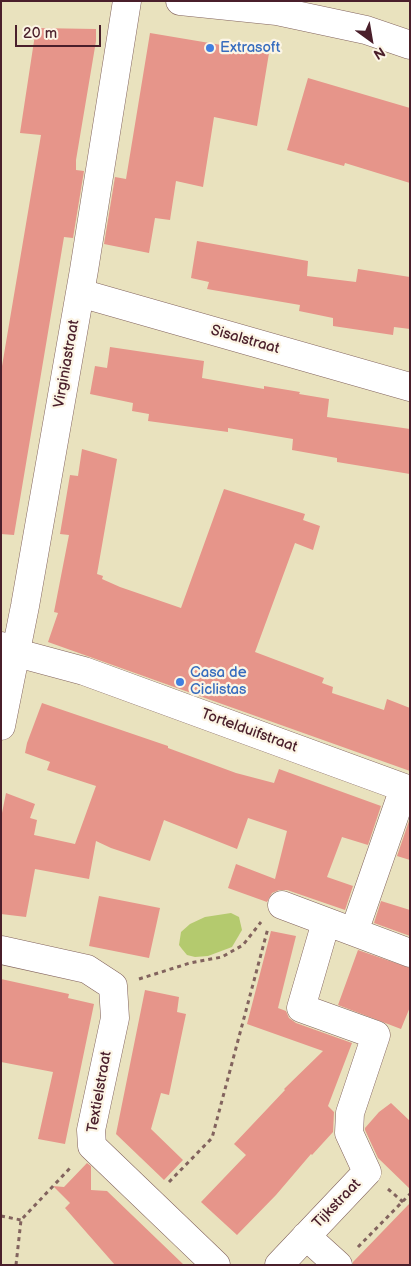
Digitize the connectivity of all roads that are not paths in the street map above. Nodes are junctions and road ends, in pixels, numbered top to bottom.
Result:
1 (127, 1) edge
2 (180, 1) edge
3 (410, 45) edge
4 (80, 293) junction
5 (410, 387) edge
6 (9, 650) edge
7 (1, 726) edge
8 (407, 788) edge
9 (282, 905) road end
10 (326, 922) junction
11 (354, 932) junction
12 (1, 950) edge
13 (410, 953) edge
14 (306, 1236) junction
15 (346, 1258) edge
16 (216, 1265) edge
17 (278, 1265) edge

1 - 4 street, Virginiastraat
2 - 3 street
4 - 5 street, Sisalstraat
4 - 6 street, Virginiastraat
6 - 7 street, Virginiastraat
6 - 8 street, Tortelduifstraat
8 - 11 street
9 - 10 street
10 - 11 street
10 - 14 street, Tijkstraat
11 - 13 street
12 - 16 street, Textielstraat
14 - 15 street, Tijkstraat
14 - 17 street, Tijkstraat

